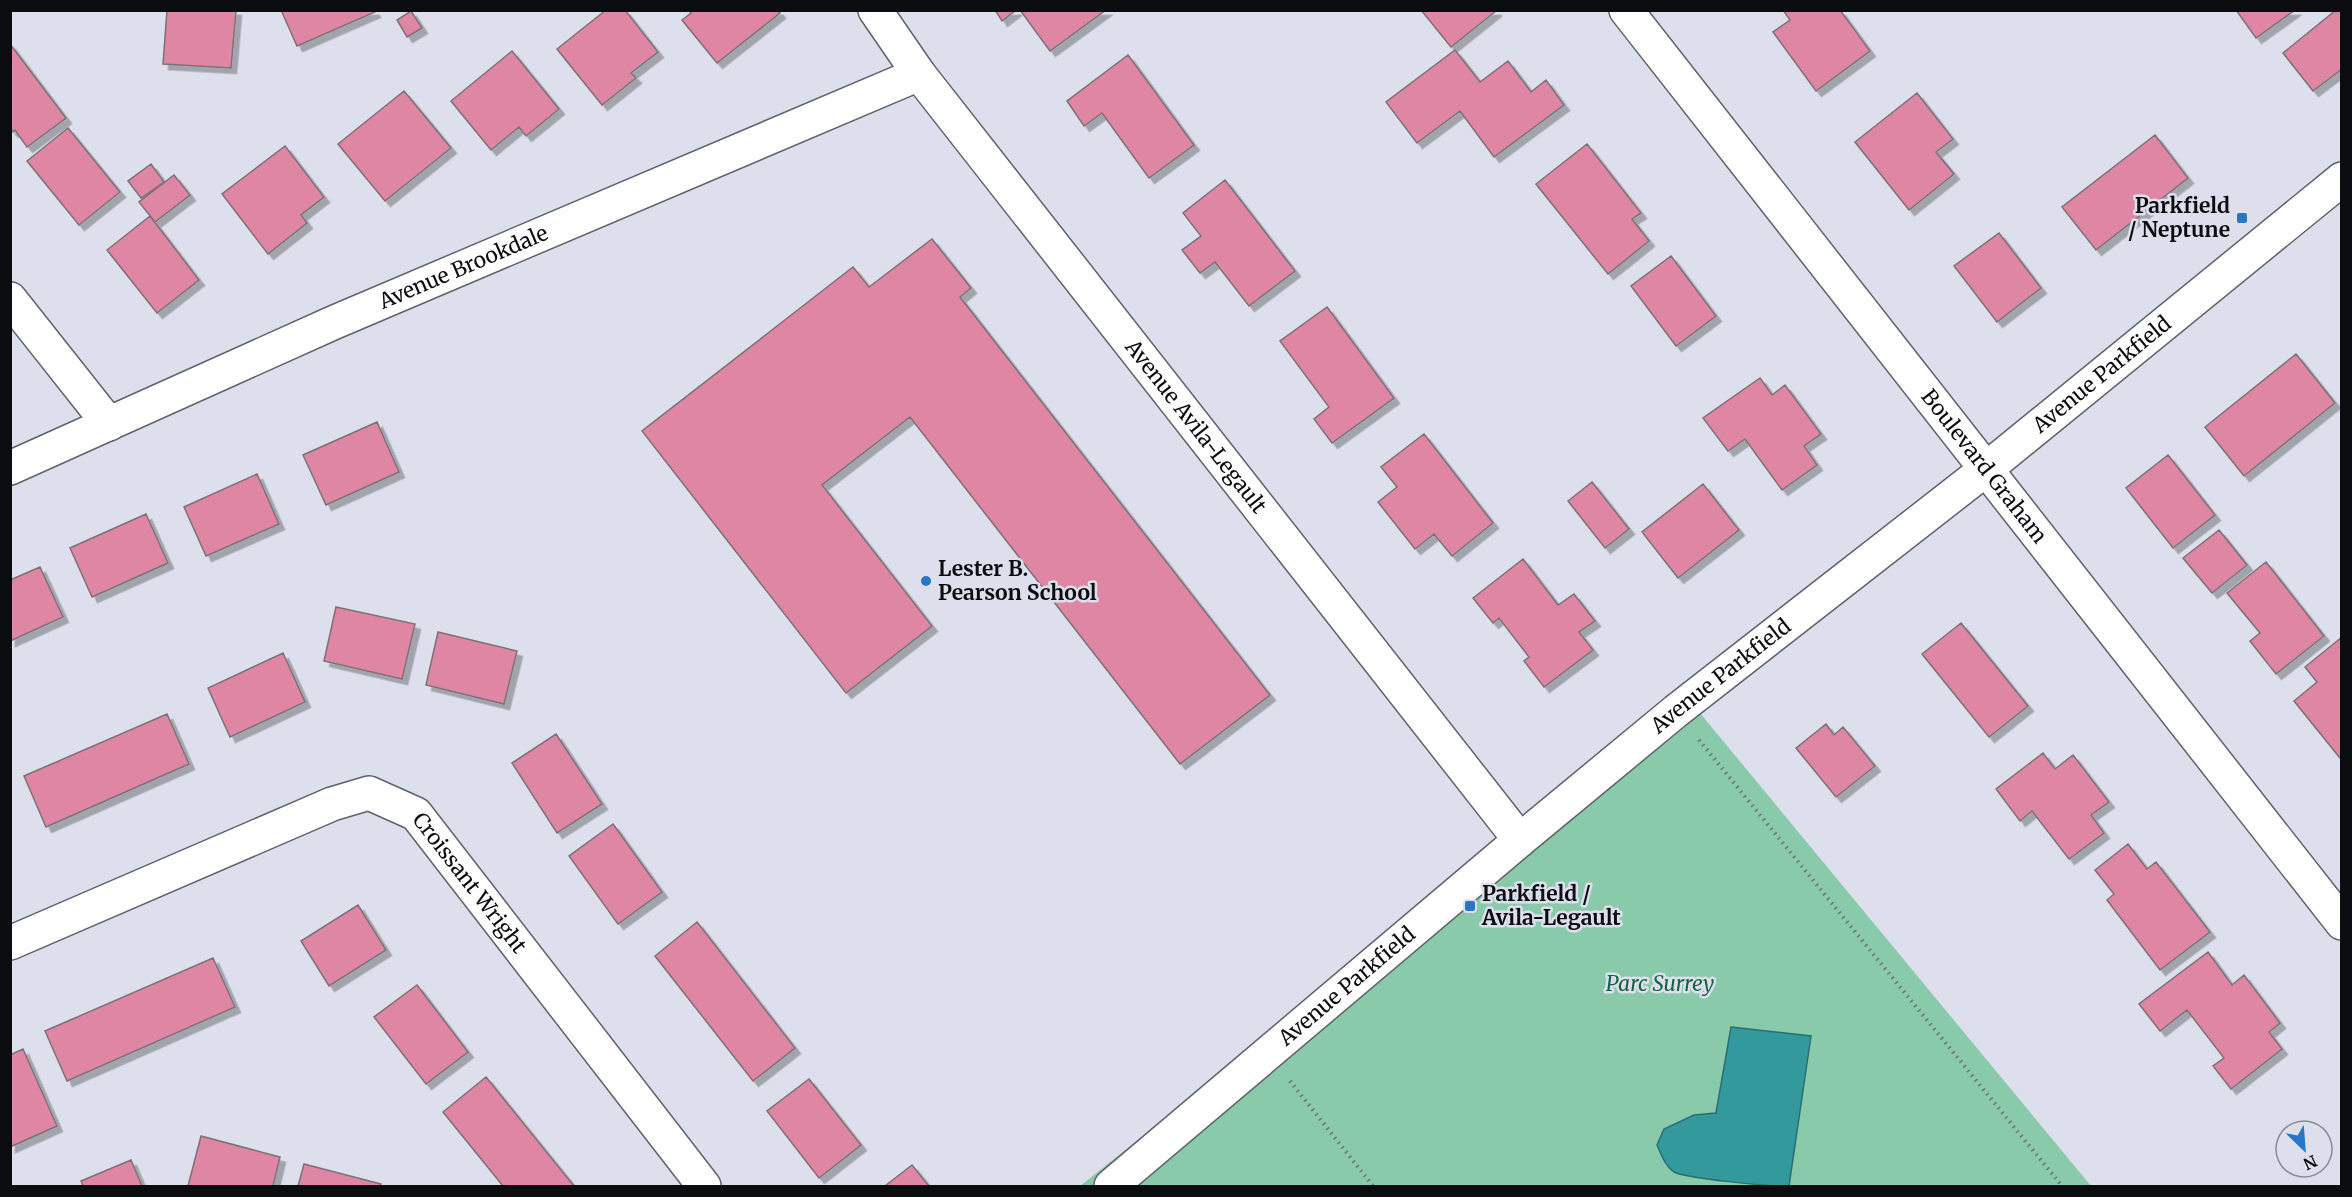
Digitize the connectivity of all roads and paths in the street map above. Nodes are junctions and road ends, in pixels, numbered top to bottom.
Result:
1 (875, 10) edge
2 (1626, 10) edge
3 (919, 74) junction
4 (2342, 179) edge
5 (10, 298) edge
6 (109, 424) junction
7 (10, 468) edge
8 (1985, 470) junction
9 (1695, 735) dead end
10 (1520, 840) junction
11 (2342, 923) edge
12 (10, 943) edge
13 (1287, 1078) dead end
14 (704, 1186) edge
15 (1111, 1186) edge
16 (1373, 1186) edge
17 (2062, 1186) edge

1 - 3 street, Avenue Avila-Legault
2 - 8 street, Boulevard Graham
3 - 6 street, Avenue Brookdale
3 - 10 street, Avenue Avila-Legault
4 - 8 street, Avenue Parkfield
5 - 6 street
6 - 7 street, Avenue Brookdale
8 - 10 street, Avenue Parkfield
8 - 11 street, Boulevard Graham
9 - 17 path
10 - 15 street, Avenue Parkfield
12 - 14 street, Croissant Wright
13 - 16 path

